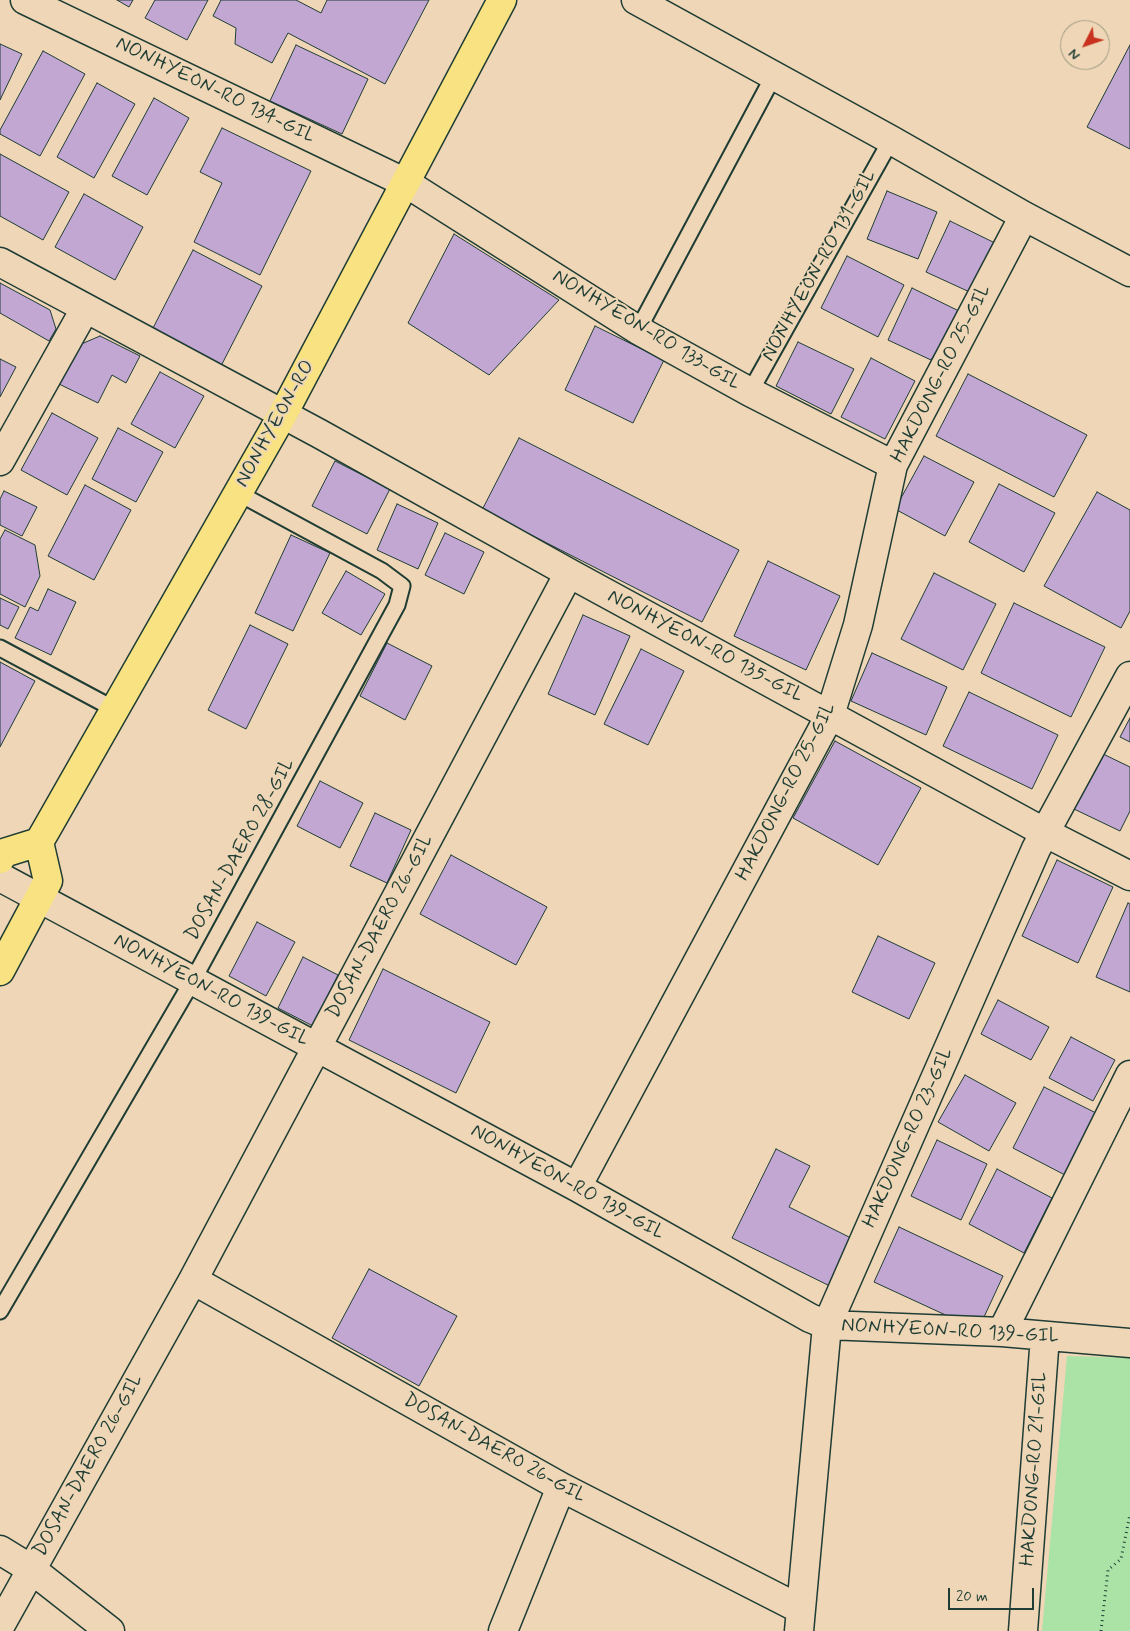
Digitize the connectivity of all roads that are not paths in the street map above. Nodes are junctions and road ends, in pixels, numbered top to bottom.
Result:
1 (25, 0) edge
2 (502, 0) edge
3 (636, 0) edge
4 (773, 77) junction
5 (891, 140) junction
6 (406, 183) junction
7 (1024, 216) junction
8 (0, 262) edge
9 (1130, 272) edge
10 (85, 309) junction
11 (638, 330) junction
12 (750, 392) junction
13 (283, 414) junction
14 (0, 461) edge
15 (893, 466) junction
16 (238, 493) junction
17 (569, 573) junction
18 (0, 648) edge
19 (1130, 676) edge
20 (116, 710) junction
21 (830, 715) junction
22 (1044, 832) junction
23 (39, 842) junction
24 (0, 859) edge
25 (1130, 876) edge
26 (0, 877) edge
27 (39, 899) junction
28 (0, 971) edge
29 (193, 980) junction
30 (317, 1047) junction
31 (1130, 1075) edge
32 (577, 1187) junction
33 (193, 1280) junction
34 (0, 1311) edge
35 (827, 1325) junction
36 (1002, 1332) junction
37 (1045, 1336) junction
38 (1130, 1343) edge
39 (561, 1487) junction
40 (0, 1550) edge
41 (30, 1569) junction
42 (800, 1620) edge
43 (0, 1626) edge
44 (110, 1631) edge
45 (503, 1631) edge
46 (1022, 1631) edge

1 - 6 street, NONHYEON-RO 134-GIL
2 - 6 main road, NONHYEON-RO
3 - 4 street
4 - 5 street
4 - 11 lane
5 - 7 street
5 - 12 lane, NONHYEON-RO 131-GIL
6 - 11 street, NONHYEON-RO 133-GIL
6 - 13 main road, NONHYEON-RO
7 - 9 street
7 - 15 street, HAKDONG-RO 25-GIL
8 - 10 street, NONHYEON-RO 135-GIL
10 - 13 street, NONHYEON-RO 135-GIL
10 - 14 street
11 - 12 street, NONHYEON-RO 133-GIL
12 - 15 street, NONHYEON-RO 133-GIL
13 - 16 main road, NONHYEON-RO
13 - 17 street, NONHYEON-RO 135-GIL
15 - 21 street, HAKDONG-RO 25-GIL
16 - 20 main road, NONHYEON-RO
16 - 29 lane, DOSAN-DAERO 28-GIL
17 - 21 street, NONHYEON-RO 135-GIL
17 - 30 street, DOSAN-DAERO 26-GIL
18 - 20 lane
19 - 22 street, HAKDONG-RO 23-GIL
20 - 23 main road, NONHYEON-RO
21 - 22 street, NONHYEON-RO 135-GIL
21 - 32 street, HAKDONG-RO 25-GIL
22 - 25 street, NONHYEON-RO 135-GIL
22 - 35 street, HAKDONG-RO 23-GIL
23 - 24 main road
23 - 27 main road
26 - 27 street, NONHYEON-RO 139-GIL
27 - 28 main road
27 - 29 street, NONHYEON-RO 139-GIL
29 - 30 street, NONHYEON-RO 139-GIL
29 - 34 lane, DOSAN-DAERO 28-GIL
30 - 32 street, NONHYEON-RO 139-GIL
30 - 33 street, DOSAN-DAERO 26-GIL
31 - 36 street
32 - 35 street, NONHYEON-RO 139-GIL
33 - 39 street, DOSAN-DAERO 26-GIL
33 - 41 street, DOSAN-DAERO 26-GIL
35 - 36 street, NONHYEON-RO 139-GIL
35 - 42 street, HAKDONG-RO 23-GIL
36 - 37 street, NONHYEON-RO 139-GIL
37 - 38 street, NONHYEON-RO 139-GIL
37 - 46 street, HAKDONG-RO 21-GIL
39 - 42 street, DOSAN-DAERO 26-GIL
39 - 45 street
40 - 41 street
41 - 43 street, DOSAN-DAERO 26-GIL
41 - 44 street

